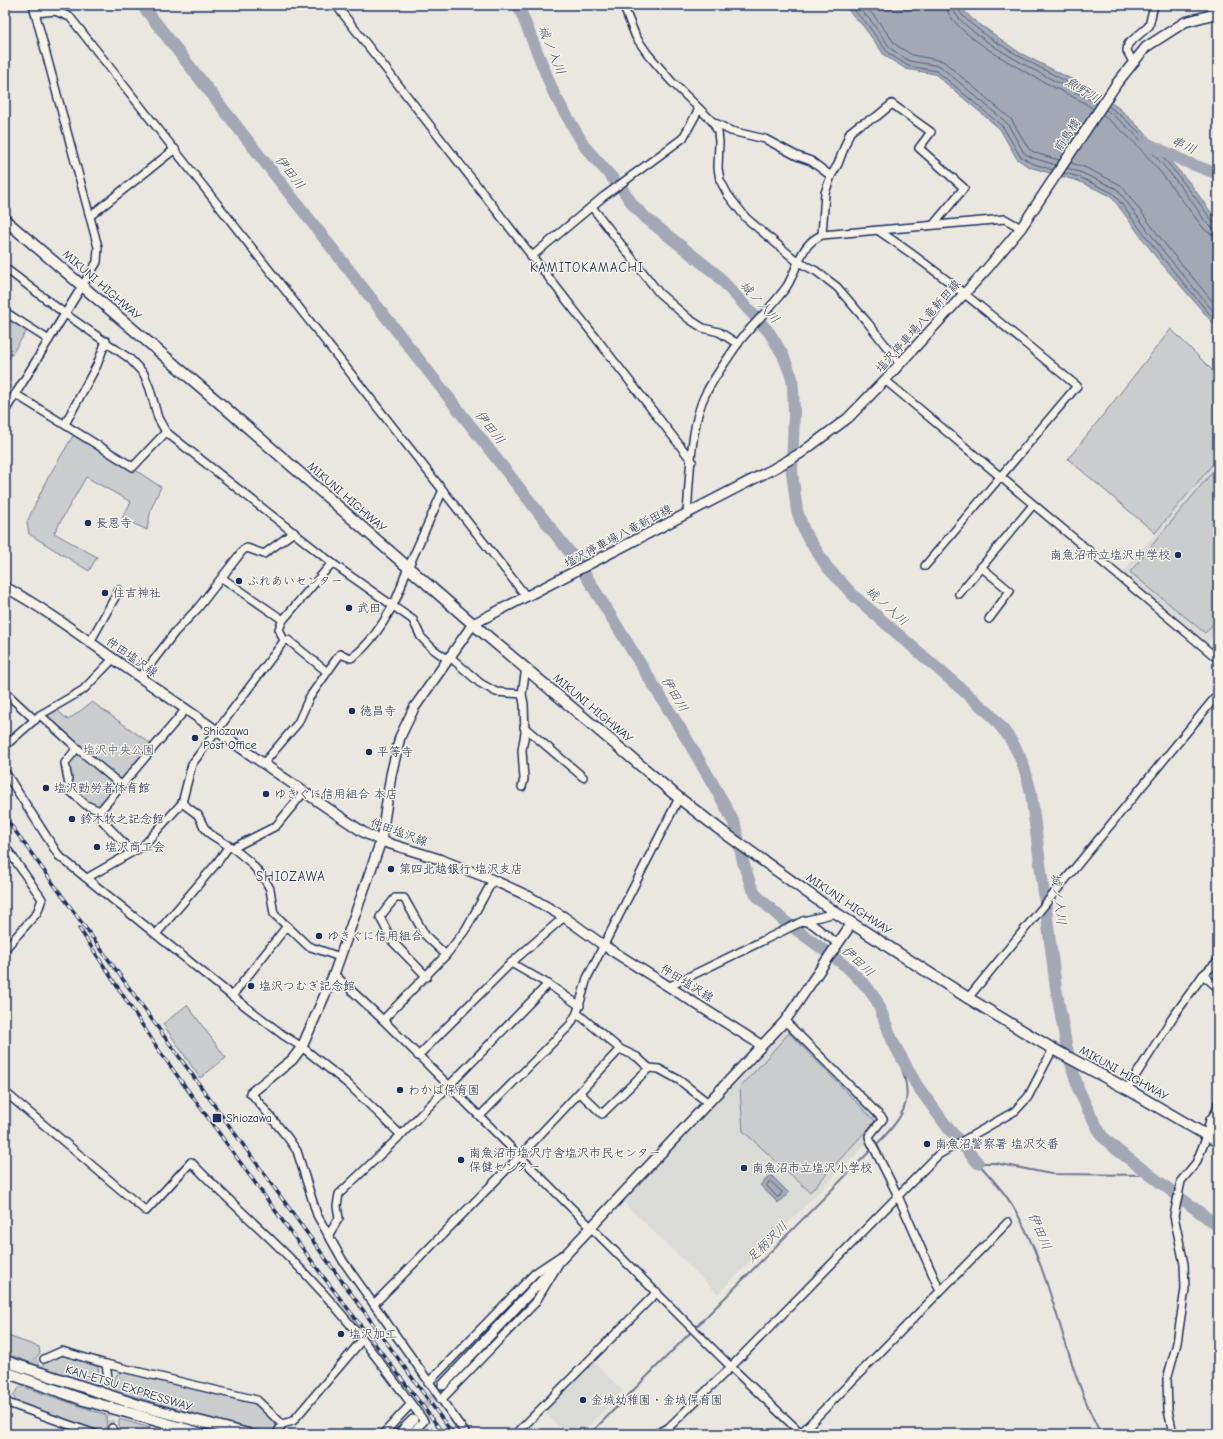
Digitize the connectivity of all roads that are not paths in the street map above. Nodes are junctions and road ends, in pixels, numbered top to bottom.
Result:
1 (33, 5) edge
2 (336, 5) edge
3 (623, 5) edge
4 (1154, 5) edge
5 (35, 13) junction
6 (1218, 13) edge
7 (1133, 62) junction
8 (699, 109) junction
9 (712, 122) junction
10 (175, 149) junction
11 (831, 176) junction
12 (1038, 200) joint
13 (592, 207) junction
14 (90, 216) junction
15 (5, 220) edge
16 (934, 224) junction
17 (1021, 228) junction
18 (879, 231) junction
19 (822, 235) junction
20 (531, 257) junction
21 (798, 262) junction
22 (5, 268) edge
23 (83, 286) junction
24 (963, 292) junction
25 (5, 312) edge
26 (64, 314) junction
27 (49, 340) junction
28 (106, 341) junction
29 (738, 344) junction
30 (900, 364) junction
31 (885, 380) junction
32 (15, 394) junction
33 (5, 411) edge
34 (65, 424) junction
35 (166, 432) junction
36 (692, 461) junction
37 (1001, 477) junction
38 (443, 490) junction
39 (1033, 505) junction
40 (687, 513) junction
41 (294, 532) junction
42 (332, 563) junction
43 (925, 566) dead end
44 (409, 567) junction
45 (981, 567) junction
46 (222, 578) junction
47 (119, 590) dead end
48 (6, 591) edge
49 (959, 594) dead end
50 (526, 596) junction
51 (392, 607) junction
52 (989, 619) dead end
53 (283, 620) junction
54 (473, 624) junction
55 (284, 641) junction
56 (90, 642) junction
57 (448, 658) junction
58 (113, 659) junction
59 (1218, 659) edge
60 (526, 668) junction
61 (326, 671) junction
62 (140, 678) junction
63 (5, 692) edge
64 (522, 694) junction
65 (1218, 694) edge
66 (186, 708) junction
67 (38, 718) junction
68 (524, 728) junction
69 (217, 733) junction
70 (5, 746) edge
71 (77, 748) junction
72 (263, 764) junction
73 (5, 772) edge
74 (582, 777) dead end
75 (121, 785) junction
76 (522, 788) dead end
77 (304, 792) junction
78 (679, 798) junction
79 (182, 803) junction
80 (100, 811) junction
81 (381, 841) junction
82 (5, 846) edge
83 (231, 847) junction
84 (132, 852) junction
85 (87, 878) junction
86 (493, 880) junction
87 (836, 913) junction
88 (564, 917) junction
89 (803, 921) junction
90 (852, 923) junction
91 (287, 926) junction
92 (156, 934) junction
93 (838, 944) junction
94 (604, 945) junction
95 (5, 949) edge
96 (446, 955) junction
97 (340, 957) junction
98 (1218, 961) edge
99 (511, 963) junction
100 (334, 974) junction
101 (1203, 975) junction
102 (427, 977) junction
103 (548, 984) junction
104 (670, 986) junction
105 (1218, 988) edge
106 (232, 996) junction
107 (968, 998) junction
108 (578, 1010) junction
109 (383, 1020) junction
110 (785, 1021) junction
111 (761, 1045) junction
112 (302, 1047) junction
113 (620, 1049) junction
114 (1053, 1049) junction
115 (418, 1056) junction
116 (649, 1068) junction
117 (449, 1086) junction
118 (1127, 1089) junction
119 (5, 1092) edge
120 (251, 1093) joint
121 (580, 1093) junction
122 (707, 1102) junction
123 (1217, 1109) edge
124 (480, 1116) junction
125 (401, 1135) junction
126 (1207, 1136) junction
127 (1218, 1142) edge
128 (520, 1156) junction
129 (898, 1196) junction
130 (1008, 1222) dead end
131 (590, 1226) junction
132 (328, 1236) junction
133 (565, 1253) junction
134 (657, 1292) junction
135 (940, 1292) junction
136 (374, 1304) junction
137 (362, 1340) junction
138 (44, 1359) tunnel mouth
139 (5, 1361) edge
140 (106, 1364) junction
141 (731, 1367) junction
142 (5, 1372) edge
143 (108, 1378) tunnel mouth
144 (428, 1383) junction
145 (443, 1384) tunnel mouth
146 (441, 1400) junction
147 (5, 1402) edge
148 (411, 1404) junction
149 (412, 1420) tunnel mouth
150 (282, 1424) junction
151 (96, 1434) edge
152 (203, 1434) edge
153 (248, 1434) edge
154 (277, 1434) edge
155 (383, 1434) edge
156 (399, 1434) edge
157 (411, 1434) edge
158 (466, 1434) edge
159 (516, 1434) edge
160 (656, 1434) edge
161 (801, 1434) edge
162 (1173, 1434) edge

1 - 5 street
2 - 20 street
3 - 8 street
4 - 7 street
5 - 10 street
5 - 14 street
6 - 7 main road
7 - 12 main road, 前島橋
8 - 9 street
8 - 13 street
9 - 11 street
9 - 21 street
10 - 14 street
10 - 38 street
11 - 16 street
11 - 19 street
12 - 17 main road, 塩沢停車場八竜新田線
13 - 20 street
13 - 29 street
14 - 23 street
15 - 23 highway, MIKUNI HIGHWAY
16 - 17 street
16 - 18 street
17 - 24 main road, 塩沢停車場八竜新田線
18 - 19 street
18 - 24 street
19 - 21 street
20 - 36 street
21 - 29 street
21 - 30 street
22 - 26 street
23 - 26 street
23 - 44 highway, MIKUNI HIGHWAY
24 - 30 main road, 塩沢停車場八竜新田線
24 - 37 street
25 - 27 street
26 - 27 street
26 - 28 street
27 - 32 street
28 - 34 street
28 - 35 street
29 - 36 street
30 - 31 main road, 塩沢停車場八竜新田線
31 - 37 street
31 - 40 main road, 塩沢停車場八竜新田線
32 - 33 street
32 - 34 street
34 - 35 street
35 - 41 street
36 - 40 street
37 - 39 street
37 - 43 street
38 - 44 street
38 - 50 street
39 - 45 street
39 - 59 street
40 - 50 main road, 塩沢停車場八竜新田線
41 - 42 street
41 - 46 street
42 - 51 street
42 - 53 street
44 - 51 street
44 - 54 highway, MIKUNI HIGHWAY
45 - 49 street
45 - 52 street
46 - 53 street
46 - 62 street
47 - 56 street
48 - 56 main road, 仲田塩沢線
50 - 54 main road, 塩沢停車場八竜新田線
51 - 57 street
51 - 61 street
53 - 55 street
54 - 57 main road
54 - 60 highway, MIKUNI HIGHWAY
55 - 61 street
55 - 69 street
56 - 58 main road, 仲田塩沢線
57 - 64 street
57 - 81 main road
58 - 62 main road, 仲田塩沢線
58 - 67 street
60 - 64 street
60 - 78 highway, MIKUNI HIGHWAY
61 - 72 street
62 - 66 main road, 仲田塩沢線
63 - 67 street
64 - 68 street
65 - 107 street
66 - 69 main road, 仲田塩沢線
66 - 75 street
67 - 70 street
67 - 71 street
68 - 74 street
68 - 76 street
69 - 72 main road, 仲田塩沢線
69 - 79 street
71 - 75 street
71 - 80 street
72 - 77 main road, 仲田塩沢線
73 - 85 street
75 - 80 street
77 - 81 main road, 仲田塩沢線
77 - 83 street
78 - 87 highway, MIKUNI HIGHWAY
78 - 94 street
79 - 83 street
79 - 84 street
80 - 84 street
81 - 86 main road, 仲田塩沢線
81 - 97 main road
82 - 95 street
83 - 91 street
83 - 92 street
84 - 85 street
85 - 92 street
86 - 88 main road, 仲田塩沢線
86 - 96 street
87 - 89 street
87 - 90 highway, MIKUNI HIGHWAY
88 - 94 main road, 仲田塩沢線
88 - 99 street
89 - 93 street
89 - 104 street
90 - 93 main road
90 - 107 highway, MIKUNI HIGHWAY
91 - 97 street
91 - 106 street
92 - 106 street
93 - 110 main road
94 - 104 main road, 仲田塩沢線
94 - 108 street
96 - 102 street
96 - 102 street
97 - 100 main road
98 - 101 street
99 - 103 street
99 - 115 street
100 - 109 street
100 - 112 main road
101 - 105 street
101 - 118 street
102 - 109 street
103 - 108 street
103 - 117 street
104 - 111 main road, 仲田塩沢線
106 - 112 street
107 - 114 highway, MIKUNI HIGHWAY
108 - 113 street
108 - 124 street
109 - 115 street
110 - 111 main road
110 - 129 street
111 - 122 main road
112 - 120 main road
112 - 125 street
113 - 116 street
113 - 121 street
114 - 118 highway, MIKUNI HIGHWAY
114 - 129 street
115 - 117 street
116 - 121 street
116 - 122 street
117 - 124 street
117 - 125 street
118 - 126 highway, MIKUNI HIGHWAY
119 - 137 street
120 - 132 street
121 - 128 street
122 - 131 main road
123 - 126 main road
124 - 128 street
125 - 132 street
126 - 127 highway, MIKUNI HIGHWAY
126 - 162 street
128 - 131 street
128 - 136 street
129 - 135 street
129 - 141 street
130 - 135 street
131 - 133 main road
131 - 134 street
132 - 136 street
133 - 144 street
133 - 145 main road
133 - 146 street
134 - 141 street
134 - 159 street
135 - 161 street
136 - 144 street
137 - 148 street
137 - 150 street
138 - 140 street
139 - 153 highway, KAN-ETSU EXPRESSWAY
140 - 143 street
140 - 150 street
141 - 160 street
141 - 161 street
142 - 152 highway, KAN-ETSU EXPRESSWAY
144 - 146 street
146 - 158 street
147 - 151 street
148 - 155 street
148 - 157 street
149 - 156 main road
150 - 154 street

